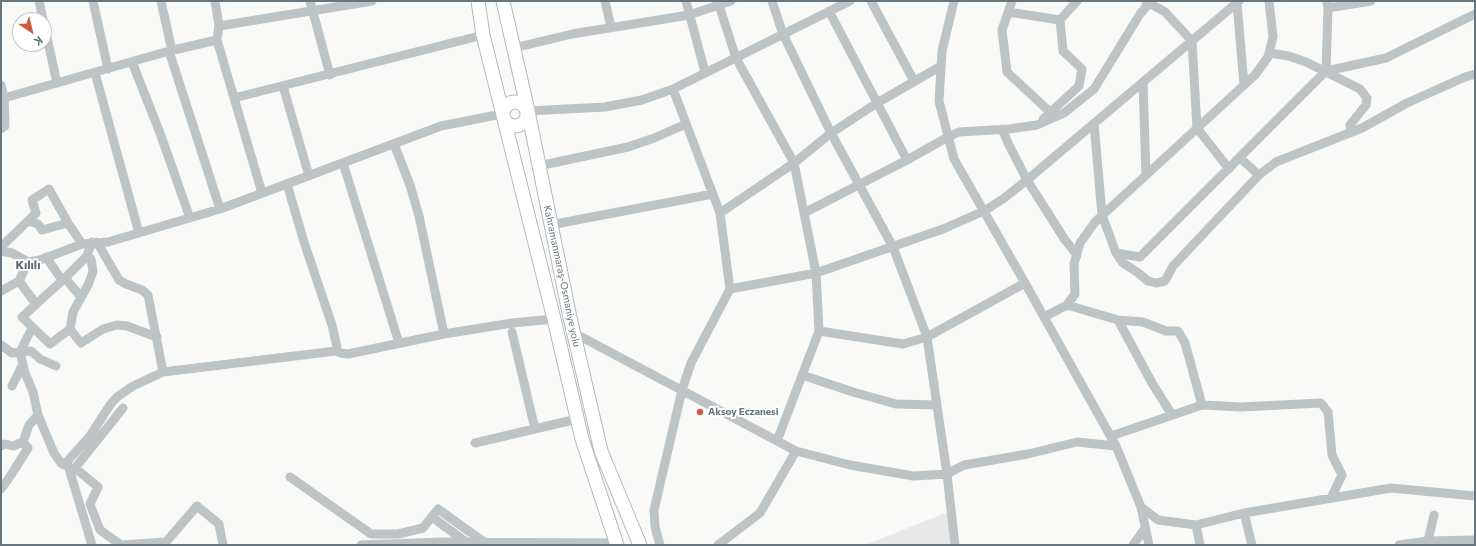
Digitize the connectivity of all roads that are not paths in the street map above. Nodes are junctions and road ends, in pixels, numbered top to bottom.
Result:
1 (39, 1) edge
2 (93, 1) edge
3 (161, 1) edge
4 (215, 1) edge
5 (310, 1) edge
6 (372, 1) edge
7 (478, 1) edge
8 (503, 1) edge
9 (605, 1) edge
10 (686, 1) edge
11 (731, 1) edge
12 (772, 1) edge
13 (850, 1) edge
14 (871, 1) edge
15 (954, 1) edge
16 (1012, 1) edge
17 (1078, 1) edge
18 (1270, 1) edge
19 (1371, 1) edge
20 (1149, 2) edge
21 (1238, 2) edge
22 (1360, 2) edge
23 (1328, 4) edge
24 (719, 5) junction
25 (834, 6) edge
26 (41, 12) edge
27 (312, 12) junction
28 (1008, 12) junction
29 (1475, 14) edge
30 (689, 15) junction
31 (1060, 20) junction
32 (219, 26) junction
33 (611, 28) junction
34 (784, 34) junction
35 (483, 35) junction
36 (217, 40) junction
37 (1192, 40) junction
38 (514, 48) junction
39 (171, 51) junction
40 (50, 52) edge
41 (1269, 53) junction
42 (736, 58) junction
43 (132, 62) junction
44 (941, 66) junction
45 (108, 69) junction
46 (705, 72) junction
47 (1326, 72) junction
48 (94, 73) junction
49 (1475, 74) edge
50 (330, 75) junction
51 (914, 81) junction
52 (1143, 82) junction
53 (57, 83) junction
54 (1, 85) edge
55 (1244, 85) junction
56 (283, 86) junction
57 (673, 89) junction
58 (4, 98) junction
59 (234, 98) junction
60 (877, 103) junction
61 (1050, 112) junction
62 (528, 113) junction
63 (503, 116) junction
64 (1094, 123) junction
65 (686, 124) junction
66 (1037, 124) junction
67 (1197, 128) junction
68 (1, 129) edge
69 (1002, 129) junction
70 (1352, 132) junction
71 (831, 133) junction
72 (948, 137) junction
73 (394, 144) junction
74 (1240, 158) junction
75 (907, 160) junction
76 (342, 163) junction
77 (794, 163) junction
78 (538, 166) junction
79 (1229, 169) junction
80 (1146, 175) junction
81 (1258, 175) junction
82 (309, 176) junction
83 (1027, 180) junction
84 (287, 184) junction
85 (858, 185) junction
86 (262, 193) junction
87 (713, 194) junction
88 (220, 209) junction
89 (984, 211) junction
90 (720, 213) junction
91 (804, 213) junction
92 (1102, 215) junction
93 (190, 218) junction
94 (28, 221) junction
95 (68, 223) junction
96 (550, 225) junction
97 (139, 233) junction
98 (95, 242) junction
99 (82, 244) junction
100 (1, 247) edge
101 (893, 247) junction
102 (1, 251) edge
103 (1116, 253) junction
104 (1077, 255) junction
105 (87, 256) junction
106 (46, 258) junction
107 (28, 262) junction
108 (816, 273) junction
109 (64, 279) junction
110 (19, 281) junction
111 (1025, 283) junction
112 (730, 289) junction
113 (1, 291) edge
114 (81, 297) junction
115 (36, 304) junction
116 (1067, 305) junction
117 (1044, 317) junction
118 (554, 319) junction
119 (1118, 320) junction
120 (32, 328) junction
121 (70, 328) junction
122 (819, 331) junction
123 (512, 332) dead end
124 (574, 333) junction
125 (444, 334) junction
126 (157, 337) junction
127 (927, 337) junction
128 (399, 343) junction
129 (1, 345) edge
130 (336, 351) junction
131 (20, 352) junction
132 (23, 364) junction
133 (56, 366) dead end
134 (163, 372) junction
135 (802, 375) junction
136 (12, 386) dead end
137 (682, 390) junction
138 (937, 405) junction
139 (1202, 405) junction
140 (122, 408) dead end
141 (38, 415) junction
142 (1172, 415) junction
143 (577, 419) junction
144 (535, 429) junction
145 (1111, 436) junction
146 (777, 441) junction
147 (23, 442) junction
148 (475, 443) dead end
149 (1, 446) edge
150 (1116, 446) junction
151 (796, 451) junction
152 (66, 462) junction
153 (947, 474) junction
154 (290, 477) dead end
155 (1, 489) edge
156 (1475, 496) edge
157 (1331, 498) junction
158 (1141, 507) junction
159 (1244, 513) junction
160 (1434, 515) dead end
161 (432, 517) junction
162 (1196, 525) junction
163 (1145, 528) junction
164 (1475, 540) edge
165 (466, 542) junction
166 (484, 542) junction
167 (1427, 543) edge
168 (410, 544) edge
169 (441, 544) edge
170 (502, 544) edge
171 (612, 544) edge
172 (92, 545) edge
173 (121, 545) edge
174 (223, 545) edge
175 (361, 545) edge
176 (640, 545) edge
177 (660, 545) edge
178 (718, 545) edge
179 (955, 545) edge
180 (1133, 545) edge
181 (1149, 545) edge
182 (1200, 545) edge
183 (1252, 545) edge
184 (1399, 545) edge

1 - 26 street
2 - 45 street
3 - 39 street
4 - 32 street
5 - 27 street
6 - 27 street
7 - 35 highway, Kahramanmaraş-Osmaniye yolu
8 - 38 highway, Kahramanmaraş-Osmaniye yolu
9 - 33 street
10 - 30 street
11 - 24 street
12 - 34 street
13 - 25 street
14 - 51 street
15 - 44 street
16 - 28 street
17 - 31 street
18 - 41 street
19 - 22 street
20 - 37 street
20 - 66 street
21 - 37 street
21 - 55 street
22 - 23 street
23 - 47 street
24 - 30 street
24 - 42 street
25 - 34 street
25 - 60 street
27 - 32 street
27 - 50 street
28 - 31 street
28 - 61 street
29 - 47 street
30 - 33 street
30 - 46 street
31 - 61 street
32 - 36 street
33 - 38 street
34 - 42 street
34 - 71 street
35 - 50 street
35 - 63 highway, Kahramanmaraş-Osmaniye yolu
36 - 39 street
36 - 59 street
37 - 52 street
37 - 67 street
38 - 62 highway, Kahramanmaraş-Osmaniye yolu
39 - 43 street
39 - 88 street
40 - 53 street
41 - 47 street
41 - 55 street
42 - 46 street
42 - 77 street
43 - 45 street
43 - 93 street
44 - 51 street
44 - 72 street
45 - 48 street
46 - 57 street
47 - 70 street
47 - 74 street
48 - 53 street
48 - 97 street
49 - 70 street
50 - 56 street
51 - 60 street
52 - 64 street
52 - 80 street
53 - 58 street
54 - 58 street
55 - 67 street
56 - 59 street
56 - 82 street
57 - 62 street
57 - 65 street
58 - 68 street
59 - 86 street
60 - 71 street
60 - 75 street
61 - 66 street
62 - 63 highway
62 - 63 highway
62 - 78 highway, Kahramanmaraş-Osmaniye yolu
63 - 73 street
63 - 118 highway, Kahramanmaraş-Osmaniye yolu
64 - 83 street
64 - 92 street
65 - 78 street
65 - 87 street
66 - 69 street
67 - 79 street
67 - 80 street
69 - 72 street
69 - 83 street
70 - 81 street
71 - 77 street
71 - 85 street
72 - 75 street
72 - 89 street
73 - 76 street
73 - 125 street
74 - 79 street
74 - 81 street
75 - 85 street
76 - 82 street
76 - 128 street
77 - 90 street
77 - 91 street
78 - 96 highway, Kahramanmaraş-Osmaniye yolu
79 - 103 street
80 - 92 street
81 - 103 street
82 - 84 street
83 - 89 street
83 - 104 street
84 - 86 street
84 - 130 street
85 - 91 street
85 - 101 street
86 - 88 street
87 - 90 street
87 - 96 street
88 - 93 street
89 - 101 street
89 - 111 street
90 - 112 street
91 - 108 street
92 - 103 street
92 - 104 street
93 - 97 street
94 - 95 street
94 - 95 street
94 - 100 street
95 - 99 street
96 - 124 highway, Kahramanmaraş-Osmaniye yolu
97 - 98 street
98 - 99 street
98 - 105 street
98 - 126 street
99 - 106 street
101 - 108 street
101 - 127 street
102 - 107 street
104 - 116 street
105 - 109 street
105 - 114 street
106 - 107 street
106 - 109 street
107 - 110 street
108 - 112 street
108 - 122 street
109 - 114 street
109 - 115 street
110 - 113 street
110 - 115 street
111 - 117 street
111 - 127 street
112 - 137 street
114 - 121 street
115 - 120 street
116 - 117 street
116 - 119 street
117 - 145 street
118 - 125 street
118 - 143 highway, Kahramanmaraş-Osmaniye yolu
119 - 139 street
119 - 142 street
120 - 121 street
120 - 131 street
121 - 126 street
122 - 127 street
122 - 135 street
123 - 144 street
124 - 137 street
124 - 176 highway, Kahramanmaraş-Osmaniye yolu
125 - 128 street
126 - 134 street
127 - 138 street
128 - 130 street
129 - 131 street
130 - 134 street
131 - 132 street
131 - 133 street
132 - 136 street
132 - 141 street
134 - 152 street
135 - 138 street
135 - 146 street
137 - 146 street
137 - 177 street
138 - 153 street
139 - 142 street
139 - 157 street
140 - 173 street
141 - 147 street
141 - 152 street
142 - 145 street
143 - 144 street
143 - 171 highway, Kahramanmaraş-Osmaniye yolu
144 - 148 street
145 - 150 street
146 - 151 street
147 - 149 street
147 - 155 street
150 - 153 street
150 - 158 street
151 - 153 street
151 - 178 street
152 - 172 street
153 - 179 street
154 - 161 street
156 - 157 street
157 - 159 street
158 - 162 street
158 - 163 street
159 - 162 street
159 - 183 street
160 - 167 street
161 - 165 street
161 - 166 street
162 - 182 street
163 - 180 street
163 - 181 street
164 - 167 street
165 - 166 street
165 - 169 street
166 - 170 street
167 - 184 street
168 - 169 street
168 - 175 street
170 - 171 street
173 - 174 street

